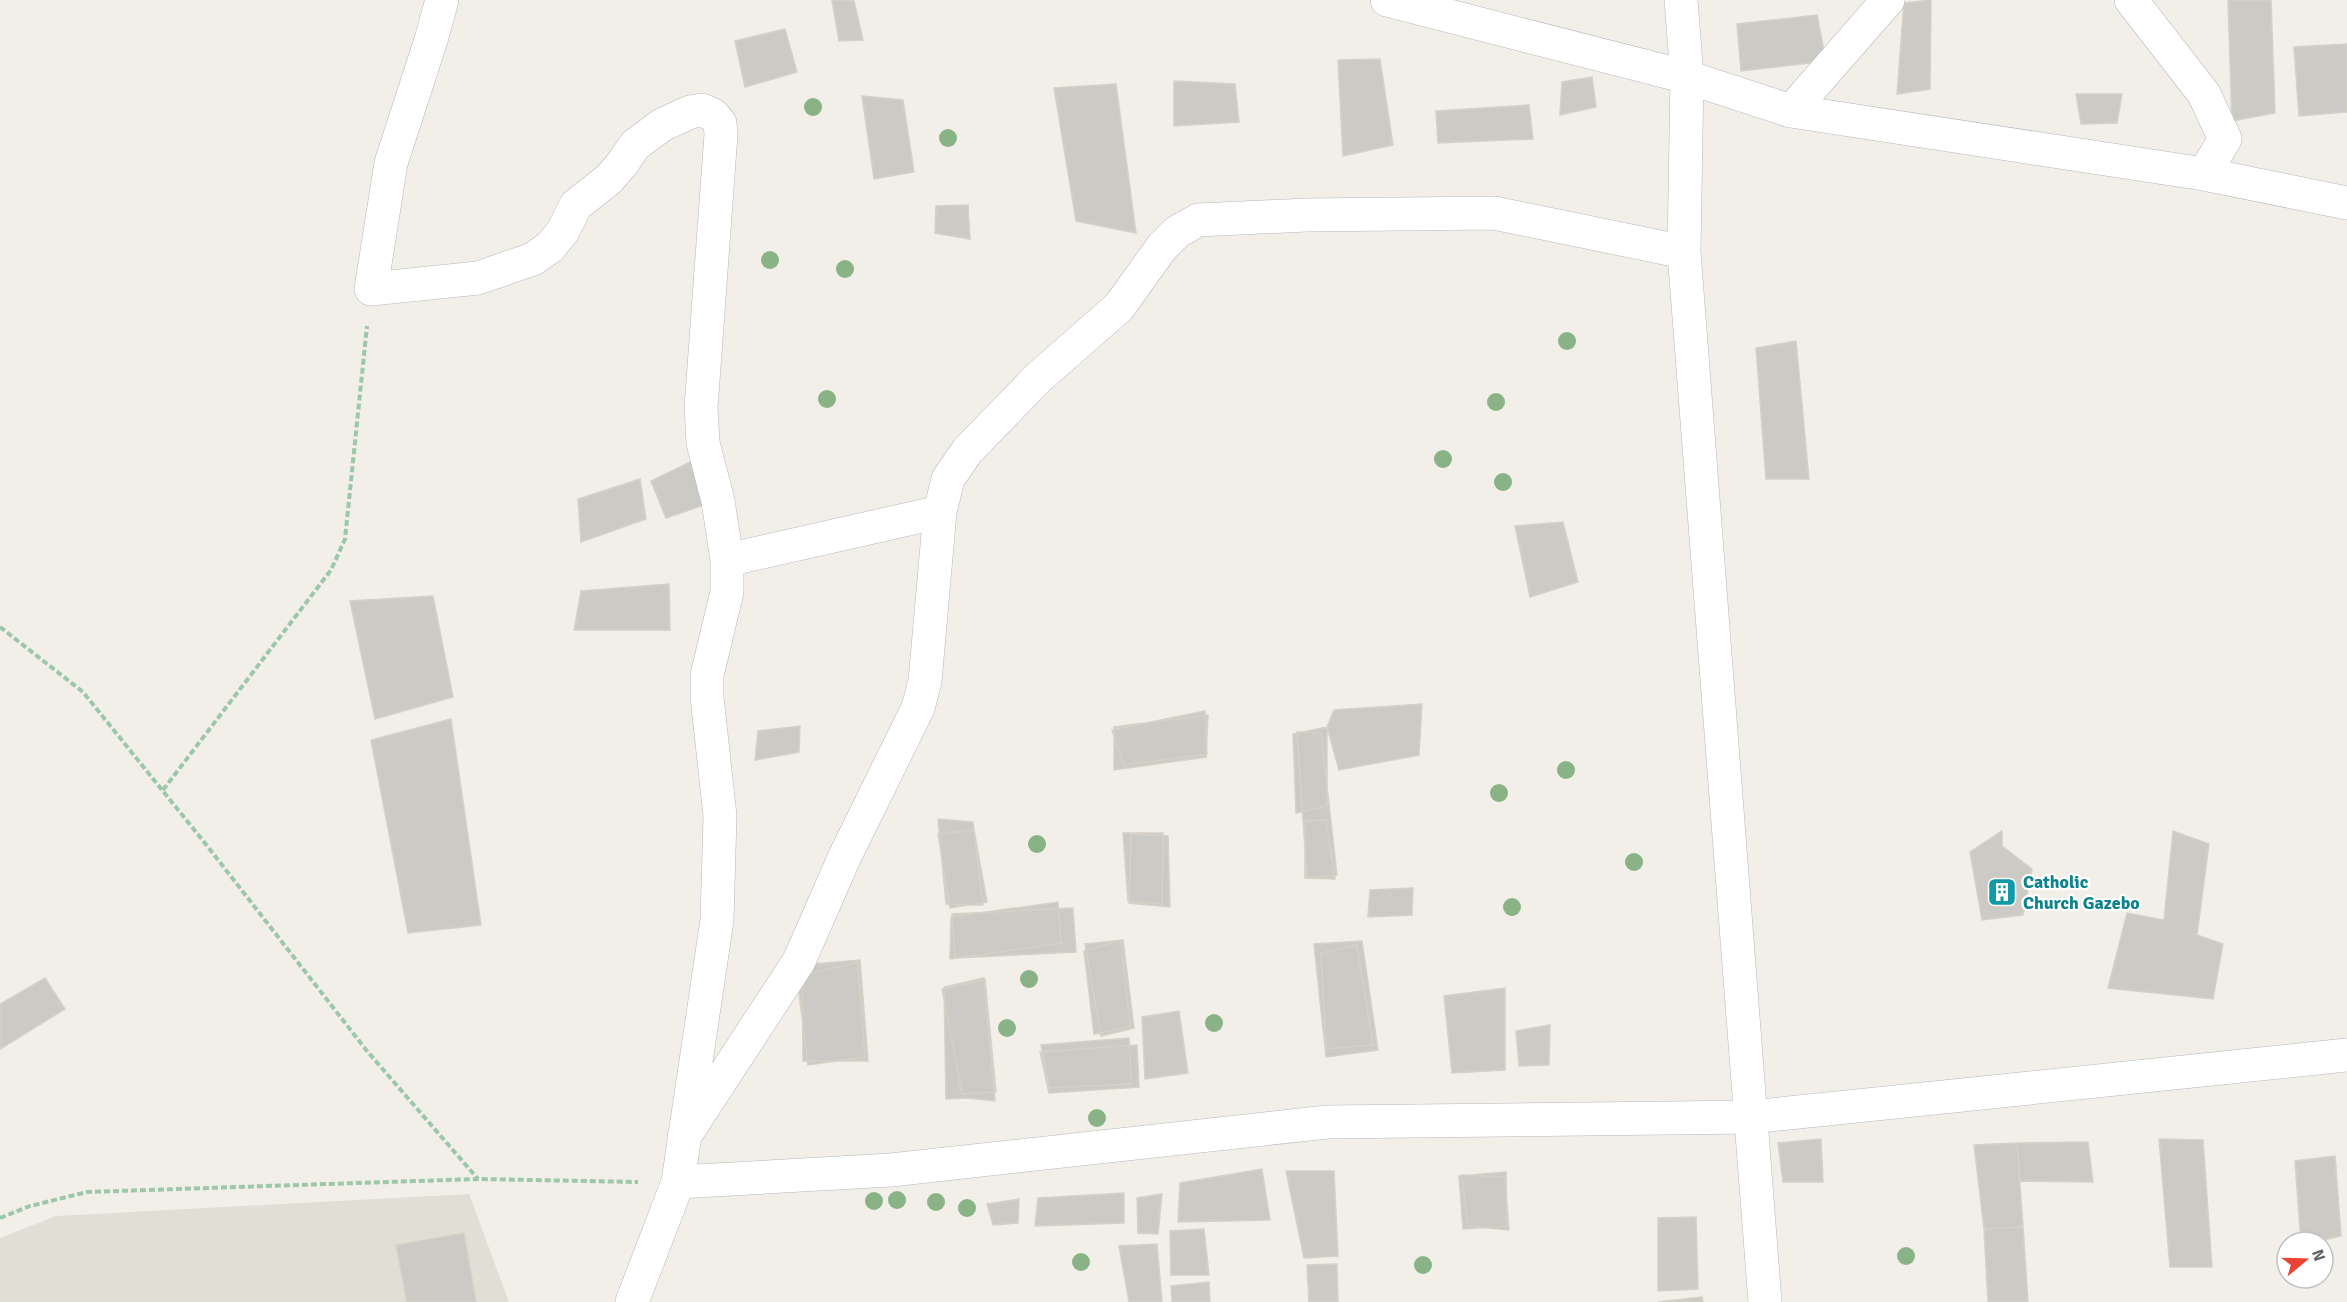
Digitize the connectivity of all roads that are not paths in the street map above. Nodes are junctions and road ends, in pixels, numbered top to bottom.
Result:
1 (442, 0) edge
2 (1387, 0) edge
3 (1681, 0) edge
4 (1888, 0) edge
5 (2131, 0) edge
6 (1687, 77) junction
7 (1791, 111) junction
8 (2204, 174) junction
9 (2347, 203) edge
10 (1684, 252) junction
11 (940, 512) junction
12 (727, 560) junction
13 (2347, 1055) edge
14 (1750, 1117) junction
15 (684, 1137) junction
16 (678, 1182) junction
17 (632, 1302) edge
18 (1765, 1302) edge

1 - 12 street
2 - 6 street
3 - 6 street
4 - 7 street
5 - 8 street
6 - 7 street
6 - 10 street
7 - 8 street
8 - 9 street
10 - 11 street
10 - 14 street
11 - 12 street
11 - 15 street
12 - 15 street
13 - 14 street
14 - 16 street
14 - 18 street
15 - 16 street
16 - 17 street

